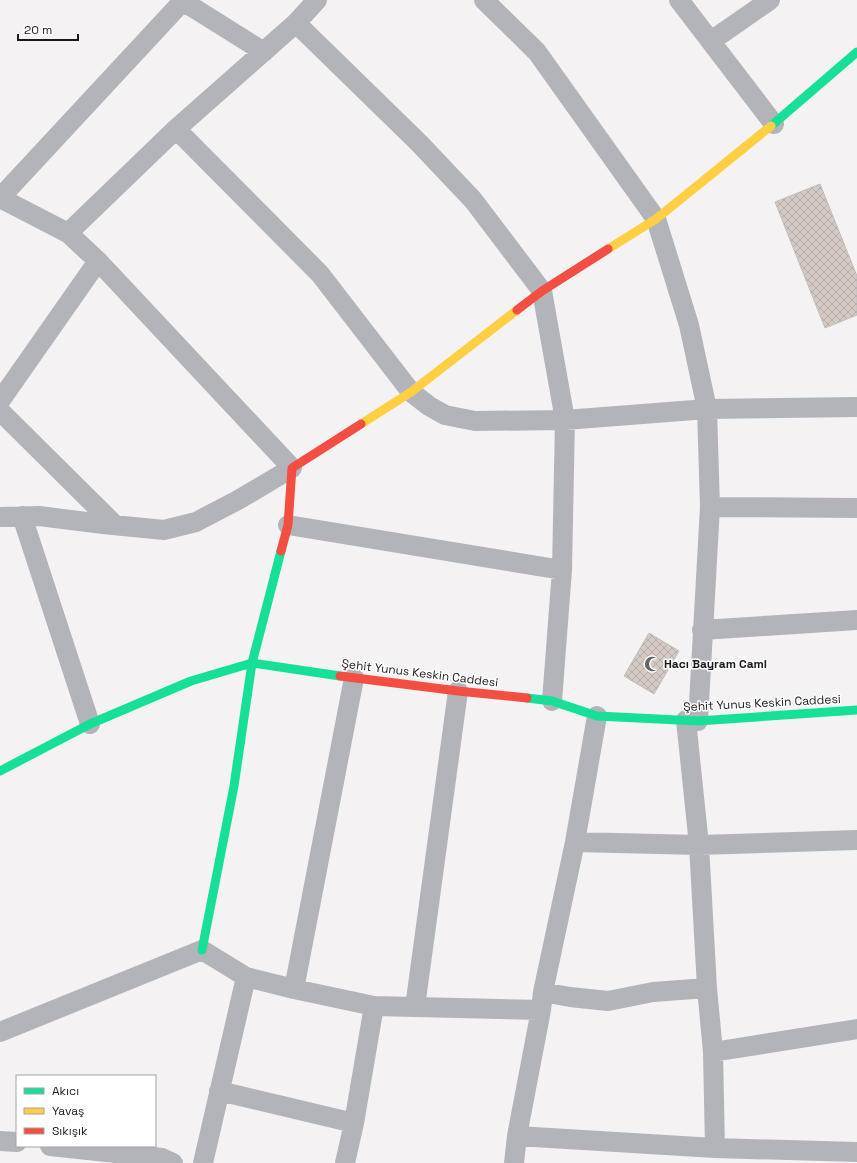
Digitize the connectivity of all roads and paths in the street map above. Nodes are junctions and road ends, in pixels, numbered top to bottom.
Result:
1 (317, 0) edge
2 (484, 0) edge
3 (679, 0) edge
4 (770, 0) edge
5 (182, 1) edge
6 (296, 23) junction
7 (711, 41) junction
8 (264, 52) junction
9 (857, 52) edge
10 (774, 124) junction
11 (176, 129) junction
12 (0, 198) edge
13 (656, 219) junction
14 (68, 233) junction
15 (98, 261) junction
16 (542, 291) junction
17 (411, 392) junction
18 (0, 401) edge
19 (857, 407) edge
20 (707, 409) junction
21 (0, 411) edge
22 (565, 420) junction
23 (292, 468) junction
24 (710, 507) junction
25 (857, 508) edge
26 (0, 516) edge
27 (22, 516) junction
28 (115, 525) junction
29 (288, 525) junction
30 (562, 570) junction
31 (857, 620) edge
32 (702, 630) junction
33 (252, 663) junction
34 (354, 678) junction
35 (458, 691) junction
36 (552, 701) junction
37 (857, 710) edge
38 (597, 716) junction
39 (692, 721) junction
40 (90, 724) junction
41 (0, 771) edge
42 (857, 840) edge
43 (575, 842) junction
44 (699, 845) junction
45 (202, 950) junction
46 (246, 977) junction
47 (706, 988) junction
48 (294, 989) junction
49 (542, 1001) junction
50 (374, 1006) junction
51 (415, 1007) junction
52 (857, 1029) edge
53 (0, 1032) edge
54 (713, 1052) junction
55 (219, 1091) junction
56 (354, 1124) junction
57 (517, 1136) junction
58 (0, 1140) edge
59 (16, 1142) edge
60 (58, 1147) edge
61 (715, 1148) junction
62 (857, 1152) edge
63 (166, 1161) edge
64 (203, 1163) edge
65 (345, 1163) edge
66 (514, 1163) edge

1 - 6 street
2 - 13 street
3 - 7 street
4 - 7 street
5 - 8 street
5 - 12 street
6 - 8 street
6 - 16 street
7 - 10 street
8 - 11 street
9 - 10 street
10 - 13 street
11 - 14 street
11 - 17 street
12 - 14 street
13 - 16 street
13 - 20 street
14 - 15 street
15 - 18 street
15 - 23 street
16 - 17 street
16 - 22 street
17 - 22 street
17 - 23 street
19 - 20 street
20 - 22 street
20 - 24 street
21 - 28 street
22 - 30 street
23 - 28 street
23 - 29 street
24 - 25 street
24 - 32 street
26 - 27 street
27 - 28 street
27 - 40 street
29 - 30 street
29 - 33 street
30 - 36 street
31 - 32 street
32 - 39 street
33 - 34 street, Şehit Yunus Keskin Caddesi
33 - 40 street, Şehit Yunus Keskin Caddesi
33 - 45 street
34 - 35 street, Şehit Yunus Keskin Caddesi
34 - 48 street
35 - 36 street, Şehit Yunus Keskin Caddesi
35 - 51 street
36 - 38 street, Şehit Yunus Keskin Caddesi
37 - 39 street, Şehit Yunus Keskin Caddesi
38 - 39 street, Şehit Yunus Keskin Caddesi
38 - 43 street
39 - 44 street
40 - 41 street, Şehit Yunus Keskin Caddesi
42 - 44 street
43 - 44 street
43 - 49 street
44 - 47 street
45 - 46 street
45 - 53 street
46 - 48 street
46 - 55 street
47 - 49 street
47 - 54 street
48 - 50 street
49 - 51 street
49 - 57 street
50 - 51 street
50 - 56 street
52 - 54 street
54 - 61 street
55 - 56 street
55 - 64 street
56 - 65 street
57 - 61 street
57 - 66 street
58 - 59 street
60 - 63 street
61 - 62 street

